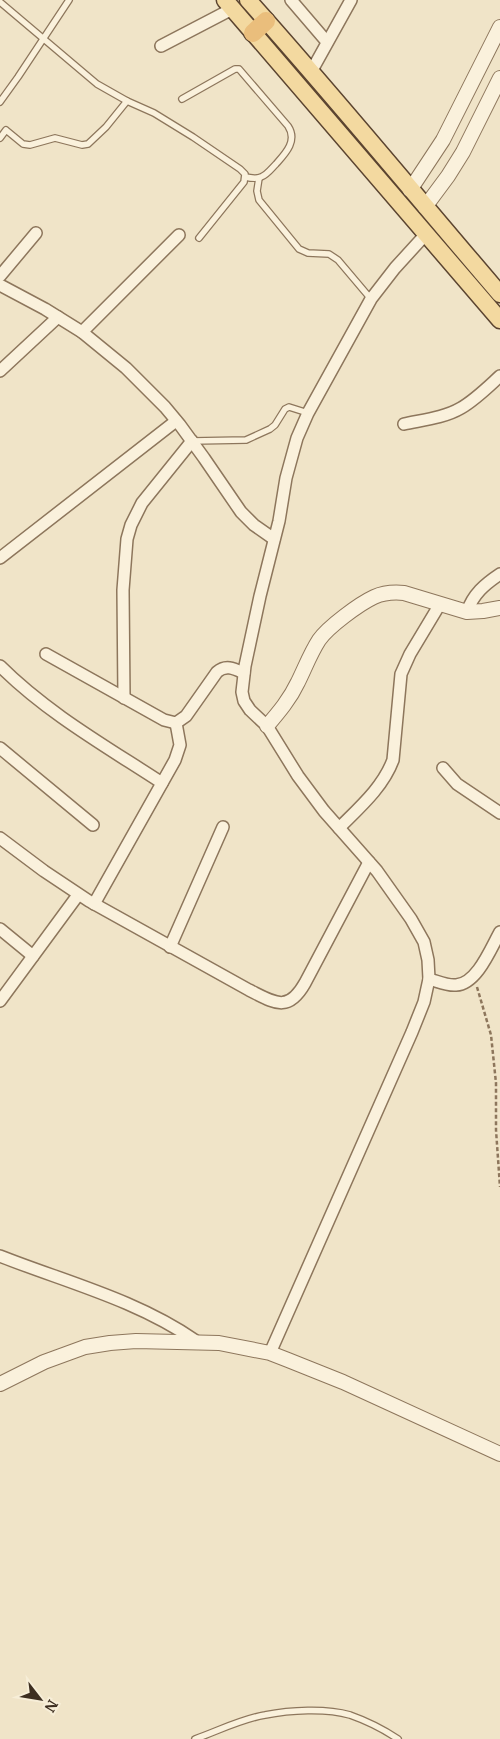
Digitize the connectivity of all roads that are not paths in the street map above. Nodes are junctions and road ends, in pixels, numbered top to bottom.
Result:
1 (69, 0) edge
2 (248, 0) edge
3 (291, 0) edge
4 (351, 0) edge
5 (0, 2) edge
6 (228, 4) edge
7 (266, 21) junction
8 (500, 27) edge
9 (253, 33) junction
10 (44, 38) junction
11 (327, 42) junction
12 (161, 46) dead end
13 (312, 72) junction
14 (500, 78) edge
15 (182, 99) dead end
16 (0, 102) edge
17 (127, 102) junction
18 (0, 125) edge
19 (6, 130) junction
20 (0, 138) edge
21 (245, 177) junction
22 (259, 178) junction
23 (410, 190) junction
24 (425, 207) junction
25 (36, 233) dead end
26 (426, 234) junction
27 (179, 235) dead end
28 (199, 238) dead end
29 (0, 276) edge
30 (0, 285) edge
31 (500, 294) edge
32 (371, 299) junction
33 (58, 318) junction
34 (500, 320) edge
35 (82, 332) junction
36 (0, 371) edge
37 (500, 376) edge
38 (308, 413) junction
39 (176, 421) junction
40 (404, 424) dead end
41 (192, 441) junction
42 (274, 539) junction
43 (0, 558) edge
44 (500, 574) edge
45 (440, 604) junction
46 (500, 608) edge
47 (467, 612) junction
48 (46, 654) dead end
49 (0, 666) edge
50 (244, 673) junction
51 (124, 698) junction
52 (176, 724) junction
53 (267, 726) junction
54 (0, 748) edge
55 (443, 768) dead end
56 (162, 783) junction
57 (500, 813) edge
58 (93, 825) dead end
59 (223, 827) dead end
60 (339, 828) junction
61 (0, 838) edge
62 (369, 862) junction
63 (78, 894) junction
64 (94, 904) junction
65 (0, 929) edge
66 (500, 932) edge
67 (170, 947) junction
68 (34, 956) junction
69 (429, 979) junction
70 (0, 1001) edge
71 (0, 1256) edge
72 (196, 1341) junction
73 (270, 1353) junction
74 (0, 1384) edge
75 (500, 1454) edge
76 (195, 1739) edge
77 (398, 1739) edge

1 - 10 lane
2 - 7 main road
3 - 11 street
4 - 11 street
5 - 10 lane
6 - 9 main road
6 - 12 street
7 - 9 highway
7 - 13 main road
8 - 23 street
9 - 26 main road
10 - 16 lane
10 - 17 lane
11 - 13 street
13 - 23 main road
14 - 24 street
15 - 22 lane
17 - 19 lane
17 - 21 lane
18 - 19 lane
19 - 20 lane
21 - 22 lane
21 - 28 lane
22 - 32 lane
23 - 24 main road
24 - 31 main road
25 - 29 street
26 - 32 street
26 - 34 main road
27 - 35 street
30 - 33 street
32 - 38 street
33 - 35 street
33 - 36 street
35 - 39 street
37 - 40 street
38 - 41 lane
38 - 42 street
39 - 41 street
39 - 43 street
41 - 42 street
41 - 51 street
42 - 50 street
44 - 47 street
45 - 47 street
45 - 53 street
45 - 60 street
46 - 47 street
48 - 51 street
49 - 56 street
50 - 52 street
50 - 53 street
51 - 52 street
52 - 56 street
53 - 60 street
54 - 58 street
55 - 57 street
56 - 64 street
59 - 67 street
60 - 62 street
61 - 63 street
62 - 67 street
62 - 69 street
63 - 64 street
63 - 68 street
64 - 67 street
65 - 68 street
66 - 69 street
68 - 70 street
69 - 73 street
71 - 72 street
72 - 73 street
72 - 74 street
73 - 75 street
76 - 77 lane

